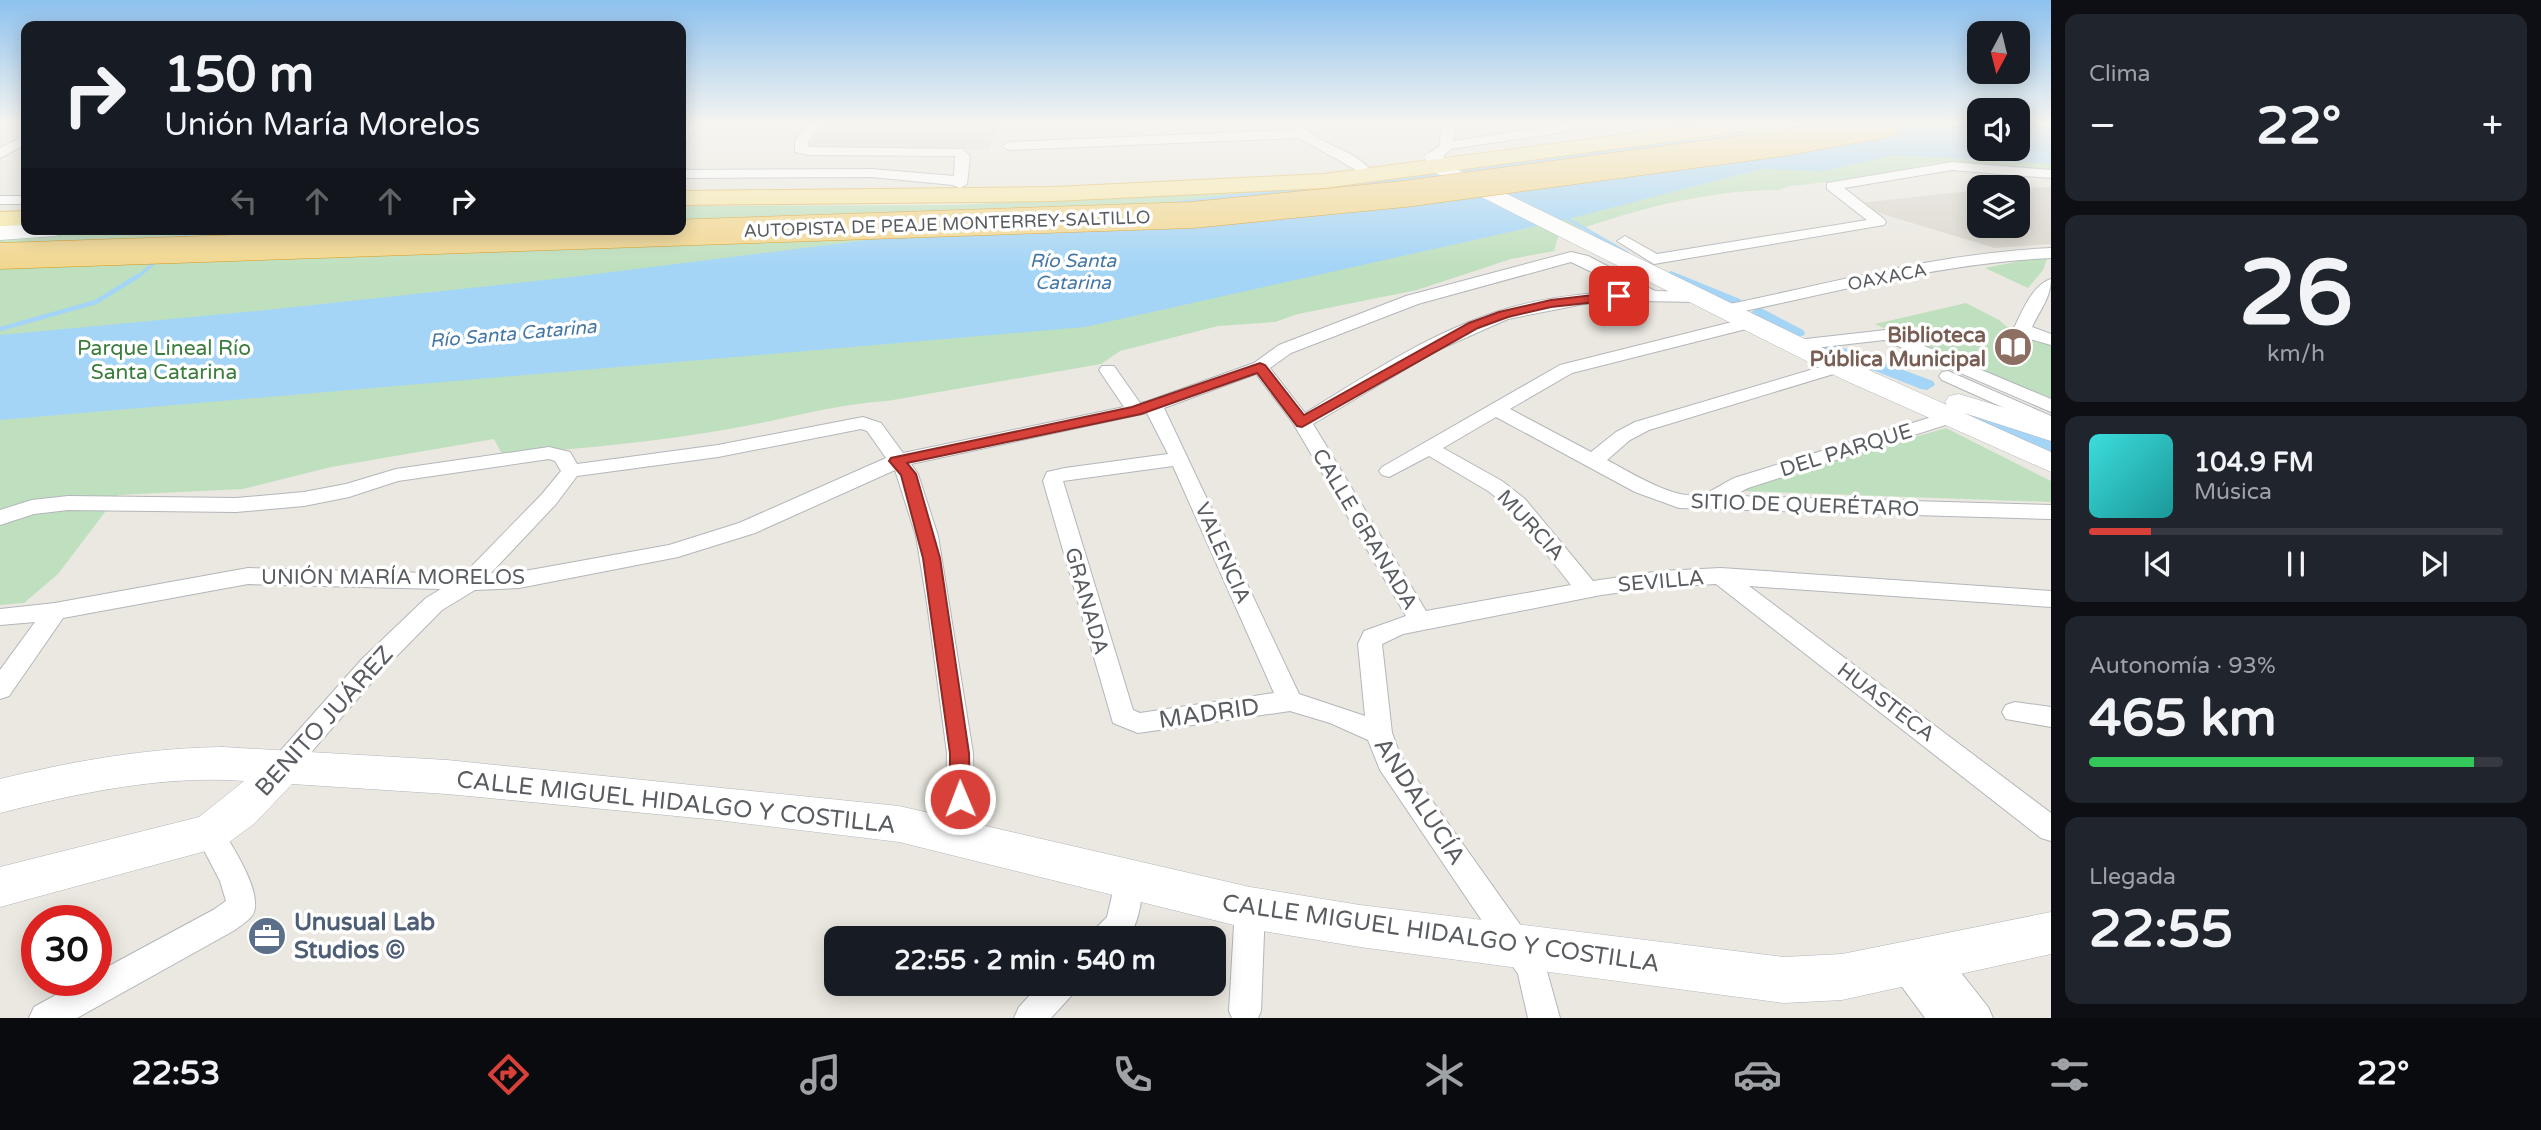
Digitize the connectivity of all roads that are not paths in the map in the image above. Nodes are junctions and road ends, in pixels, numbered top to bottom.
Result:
1 (961, 172) edge
2 (1248, 172) edge
3 (1380, 172) edge
4 (1463, 172) edge
5 (1498, 172) edge
6 (1571, 172) edge
7 (1919, 172) edge
8 (2020, 172) edge
9 (686, 174) edge
10 (2051, 174) edge
11 (960, 183) junction
12 (686, 188) edge
13 (686, 198) edge
14 (813, 198) junction
15 (0, 200) edge
16 (12, 220) edge
17 (686, 223) edge
18 (686, 232) edge
19 (611, 235) edge
20 (1627, 253) junction
21 (2051, 253) edge
22 (0, 256) edge
23 (2049, 291) edge
24 (1651, 295) junction
25 (1697, 297) junction
26 (1725, 310) junction
27 (1752, 322) junction
28 (2051, 340) edge
29 (1797, 345) junction
30 (1838, 364) junction
31 (1260, 368) junction
32 (1108, 370) dead end
33 (1944, 408) junction
34 (1144, 409) junction
35 (1497, 410) junction
36 (1302, 422) junction
37 (2049, 422) edge
38 (1429, 448) junction
39 (1180, 459) junction
40 (897, 461) junction
41 (1593, 461) junction
42 (2051, 463) edge
43 (571, 471) junction
44 (1389, 471) dead end
45 (1703, 503) junction
46 (2051, 512) edge
47 (0, 517) edge
48 (1721, 576) junction
49 (470, 582) junction
50 (1588, 590) junction
51 (2047, 603) edge
52 (55, 611) junction
53 (0, 617) edge
54 (1420, 622) junction
55 (0, 689) edge
56 (1290, 701) junction
57 (2015, 712) dead end
58 (2051, 717) edge
59 (1128, 721) joint
60 (1379, 733) junction
61 (284, 765) junction
62 (0, 796) edge
63 (2051, 829) edge
64 (209, 833) junction
65 (955, 836) junction
66 (1128, 879) junction
67 (0, 887) edge
68 (1250, 908) junction
69 (1118, 926) edge
70 (2051, 933) edge
71 (1518, 946) junction
72 (1919, 963) junction
73 (1050, 996) edge
74 (1245, 1012) dead end
75 (45, 1018) edge
76 (1030, 1018) edge
77 (1544, 1018) edge
78 (1945, 1018) edge
79 (1977, 1018) edge

1 - 11 street
2 - 11 main road
3 - 14 main road
4 - 20 street, bridge
5 - 17 highway, AUTOPISTA DE PEAJE MONTERREY-SALTILLO
6 - 18 highway, AUTOPISTA DE PEAJE MONTERREY-SALTILLO, bridge
7 - 20 street
8 - 10 street
9 - 11 street
11 - 12 main road
11 - 14 main road
13 - 14 main road
15 - 16 street
19 - 22 highway, AUTOPISTA DE PEAJE MONTERREY-SALTILLO, bridge
20 - 25 street
21 - 26 street, OAXACA
23 - 28 street
24 - 25 street
24 - 31 street, UNIÓN MARÍA MORELOS
24 - 36 street
25 - 26 street
26 - 27 street
27 - 29 street
27 - 35 street
29 - 30 street
29 - 37 street
30 - 33 street
30 - 41 street
31 - 34 street, UNIÓN MARÍA MORELOS
31 - 36 street, CALLE GRANADA
32 - 34 street, VALENCIA
33 - 37 street
33 - 42 street
33 - 45 street, DEL PARQUE
34 - 39 street, VALENCIA
34 - 40 street, UNIÓN MARÍA MORELOS
35 - 38 street
35 - 41 street, SITIO DE QUERÉTARO
36 - 54 street, CALLE GRANADA
38 - 44 street
38 - 50 street, MURCIA
39 - 56 street, VALENCIA
39 - 59 street, GRANADA
40 - 43 street
40 - 49 street, UNIÓN MARÍA MORELOS
40 - 65 street
41 - 45 street, SITIO DE QUERÉTARO
43 - 47 street
43 - 49 street, BENITO JUÁREZ
45 - 46 street, SITIO DE QUERÉTARO
48 - 50 street, SEVILLA
48 - 51 street, SEVILLA
48 - 63 street, HUASTECA
49 - 52 street, UNIÓN MARÍA MORELOS
49 - 61 street, BENITO JUÁREZ
50 - 54 street, SEVILLA
52 - 53 street, UNIÓN MARÍA MORELOS
52 - 55 street
54 - 60 street, SEVILLA
56 - 59 street, MADRID
56 - 60 street, ANDALUCÍA
57 - 58 street
60 - 71 street, ANDALUCÍA
61 - 62 street, CALLE MIGUEL HIDALGO Y COSTILLA
61 - 64 street, BENITO JUÁREZ
61 - 65 street, CALLE MIGUEL HIDALGO Y COSTILLA
64 - 67 street, BENITO JUÁREZ
64 - 75 street
65 - 66 street, CALLE MIGUEL HIDALGO Y COSTILLA
66 - 68 street, CALLE MIGUEL HIDALGO Y COSTILLA
66 - 69 street
68 - 71 street, CALLE MIGUEL HIDALGO Y COSTILLA
68 - 74 street
70 - 72 street, CALLE MIGUEL HIDALGO Y COSTILLA
71 - 72 street, CALLE MIGUEL HIDALGO Y COSTILLA
71 - 77 street, ANDALUCÍA
72 - 78 street
72 - 79 street
73 - 76 street

